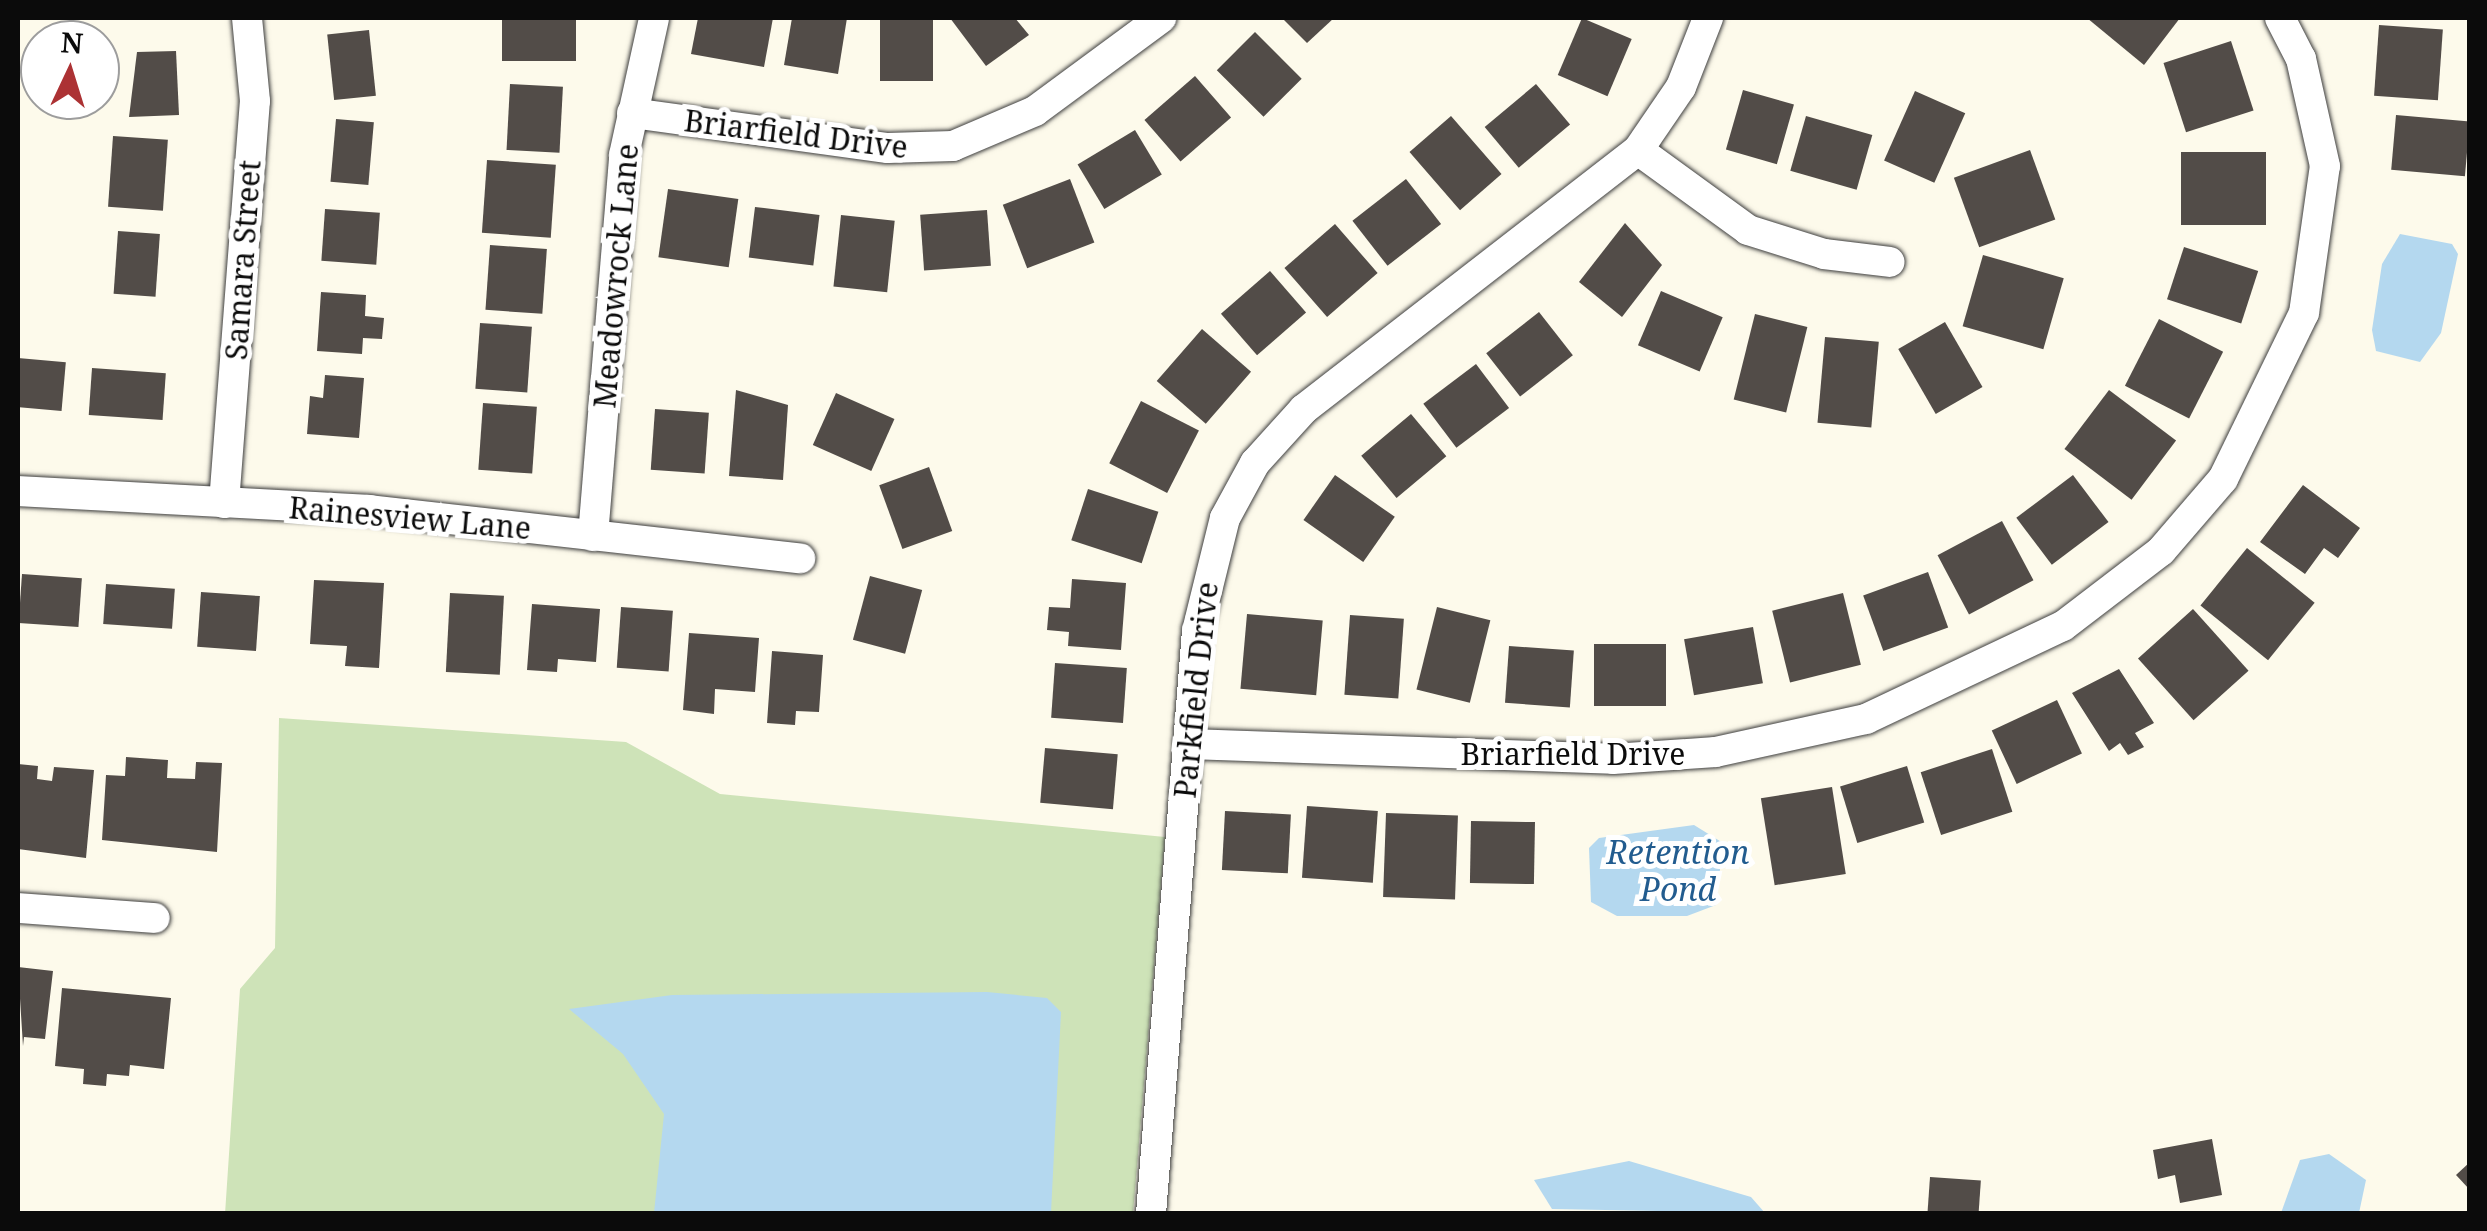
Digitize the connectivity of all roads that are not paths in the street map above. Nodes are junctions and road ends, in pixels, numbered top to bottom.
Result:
1 (247, 18) edge
2 (654, 18) edge
3 (1161, 18) edge
4 (1708, 18) edge
5 (2280, 18) edge
6 (632, 113) junction
7 (1638, 150) junction
8 (1890, 262) dead end
9 (18, 491) edge
10 (224, 502) junction
11 (593, 536) junction
12 (800, 558) dead end
13 (1189, 744) junction
14 (18, 908) edge
15 (155, 918) dead end
16 (1151, 1214) edge

1 - 10 street, Samara Street
2 - 6 street, Meadowrock Lane
3 - 6 street, Briarfield Drive
4 - 7 street, Parkfield Drive
5 - 13 street, Briarfield Drive
6 - 11 street, Meadowrock Lane
7 - 8 street
7 - 13 street, Parkfield Drive
9 - 10 street, Rainesview Lane
10 - 11 street, Rainesview Lane
11 - 12 street, Rainesview Lane
13 - 16 street, Parkfield Drive
14 - 15 street

